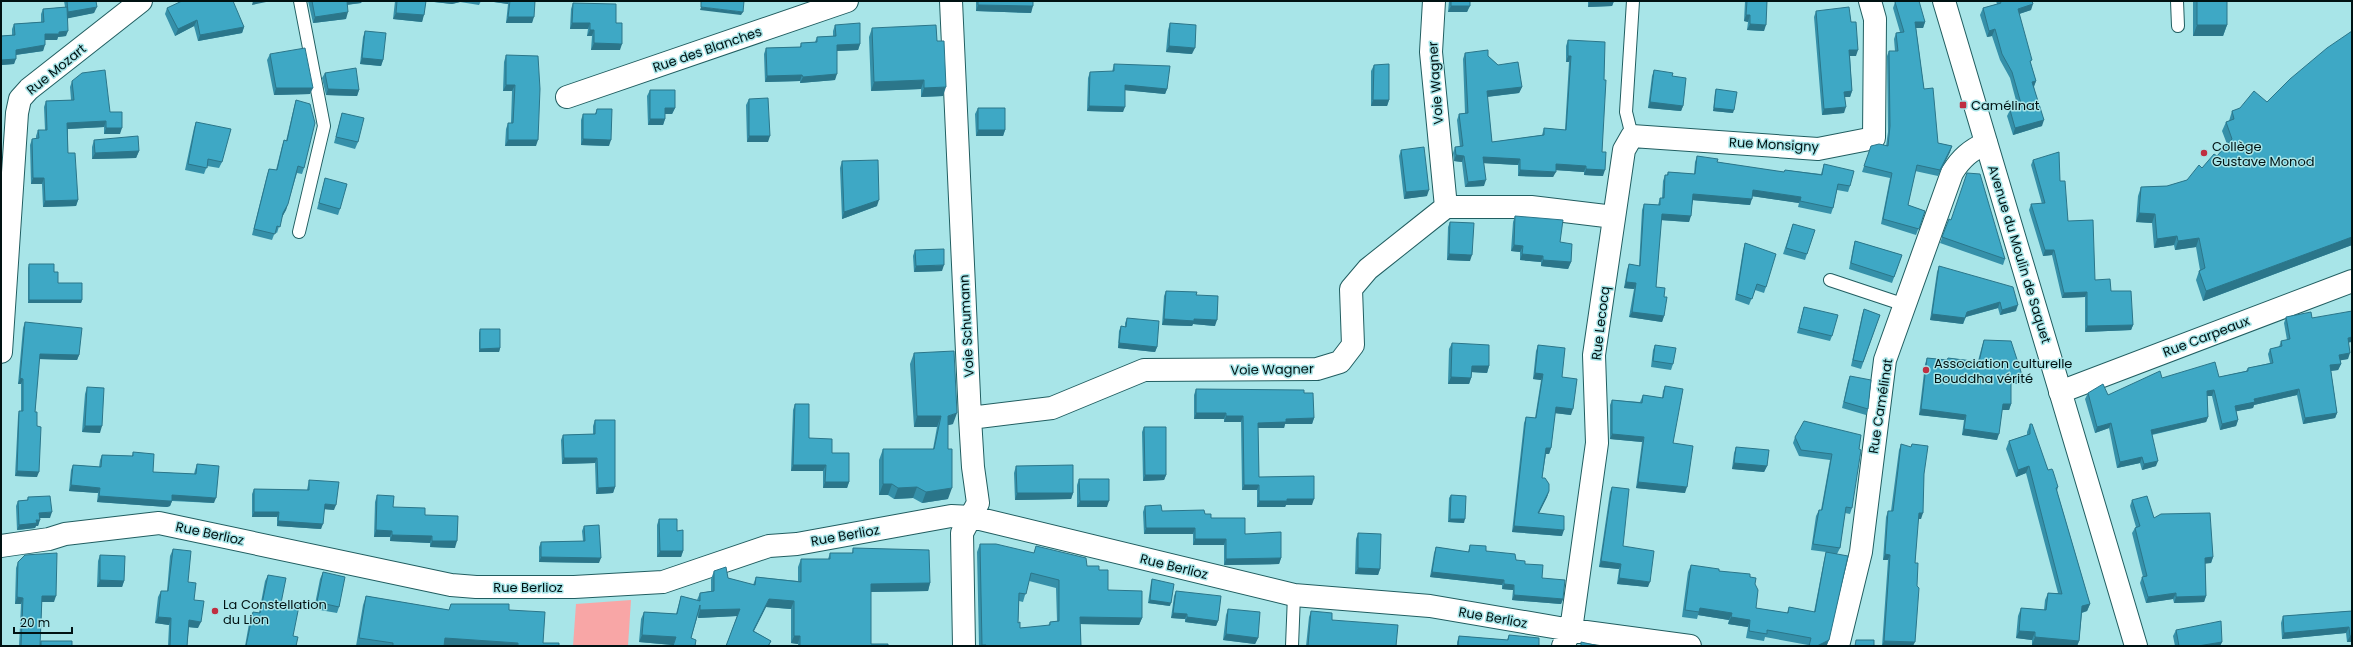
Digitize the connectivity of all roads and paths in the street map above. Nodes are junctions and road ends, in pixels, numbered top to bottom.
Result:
1 (141, 1) edge
2 (300, 1) edge
3 (847, 1) edge
4 (951, 1) edge
5 (1434, 1) edge
6 (1633, 1) edge
7 (1870, 1) edge
8 (1944, 1) edge
9 (2177, 1) edge
10 (2178, 26) dead end
11 (567, 97) dead end
12 (1632, 136) junction
13 (1986, 143) junction
14 (1446, 207) junction
15 (1614, 217) junction
16 (5, 222) edge
17 (299, 232) dead end
18 (1830, 280) dead end
19 (2352, 281) edge
20 (1904, 305) junction
21 (1, 352) edge
22 (2060, 392) junction
23 (970, 418) junction
24 (972, 517) junction
25 (1, 546) edge
26 (1294, 595) junction
27 (1567, 638) edge
28 (964, 646) edge
29 (1292, 646) edge
30 (1690, 646) edge
31 (1838, 646) edge
32 (2136, 646) edge

1 - 16 street, Rue Mozart
2 - 17 lane
3 - 11 street, Rue des Blanches
4 - 23 street, Voie Schumann
5 - 14 street, Voie Wagner
6 - 12 lane
7 - 12 street, Rue Monsigny
8 - 13 street, Avenue du Moulin de Saquet
9 - 10 lane
12 - 15 street, Rue Lecocq
13 - 20 street, Rue Camélinat
13 - 22 street, Avenue du Moulin de Saquet
14 - 15 street
14 - 23 street, Voie Wagner
15 - 27 street, Rue Lecocq
16 - 21 street, Rue Mozart
18 - 20 lane
19 - 22 street, Rue Carpeaux
20 - 31 street, Rue Camélinat
22 - 32 street, Avenue du Moulin de Saquet
23 - 24 street, Voie Schumann
24 - 25 street, Rue Berlioz
24 - 26 street, Rue Berlioz
24 - 28 street, Voie Schumann
26 - 27 street, Rue Berlioz
26 - 29 lane
27 - 30 street, Rue Berlioz

